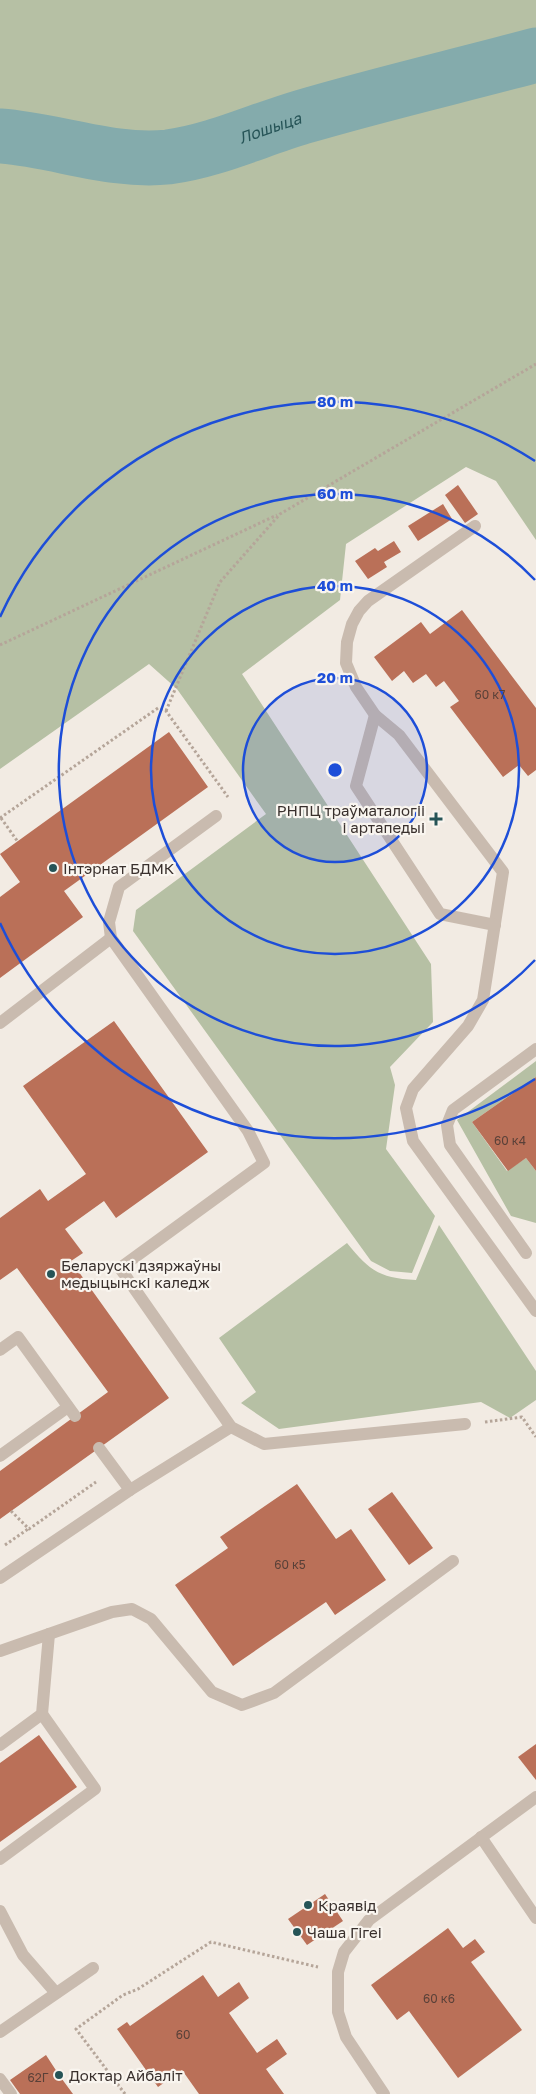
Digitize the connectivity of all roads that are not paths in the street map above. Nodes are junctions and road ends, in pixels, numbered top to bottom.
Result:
1 (475, 526) dead end
2 (375, 715) junction
3 (216, 816) road end
4 (495, 925) junction
5 (111, 938) junction
6 (0, 1023) edge
7 (536, 1049) edge
8 (526, 1253) dead end
9 (536, 1311) edge
10 (0, 1350) edge
11 (465, 1424) road end
12 (231, 1427) junction
13 (98, 1448) dead end
14 (0, 1456) edge
15 (130, 1490) junction
16 (453, 1561) dead end
17 (0, 1578) edge
18 (49, 1634) junction
19 (0, 1651) edge
20 (42, 1714) junction
21 (0, 1745) edge
22 (536, 1797) edge
23 (481, 1837) junction
24 (0, 1859) edge
25 (0, 1911) edge
26 (536, 1918) edge
27 (93, 1968) dead end
28 (56, 1993) junction
29 (0, 2032) edge
30 (0, 2079) edge
31 (11, 2094) edge
32 (384, 2094) edge

1 - 2 lane
2 - 4 lane
2 - 4 lane
3 - 5 lane
4 - 9 lane
5 - 6 lane
5 - 12 lane
7 - 8 lane
10 - 14 lane
11 - 12 lane
12 - 15 lane
13 - 15 lane
15 - 17 lane
16 - 18 lane
18 - 19 lane
18 - 20 lane
20 - 21 lane
20 - 24 lane
22 - 23 lane
23 - 26 lane
23 - 32 lane
25 - 28 lane
27 - 28 lane
28 - 29 lane
30 - 31 lane

